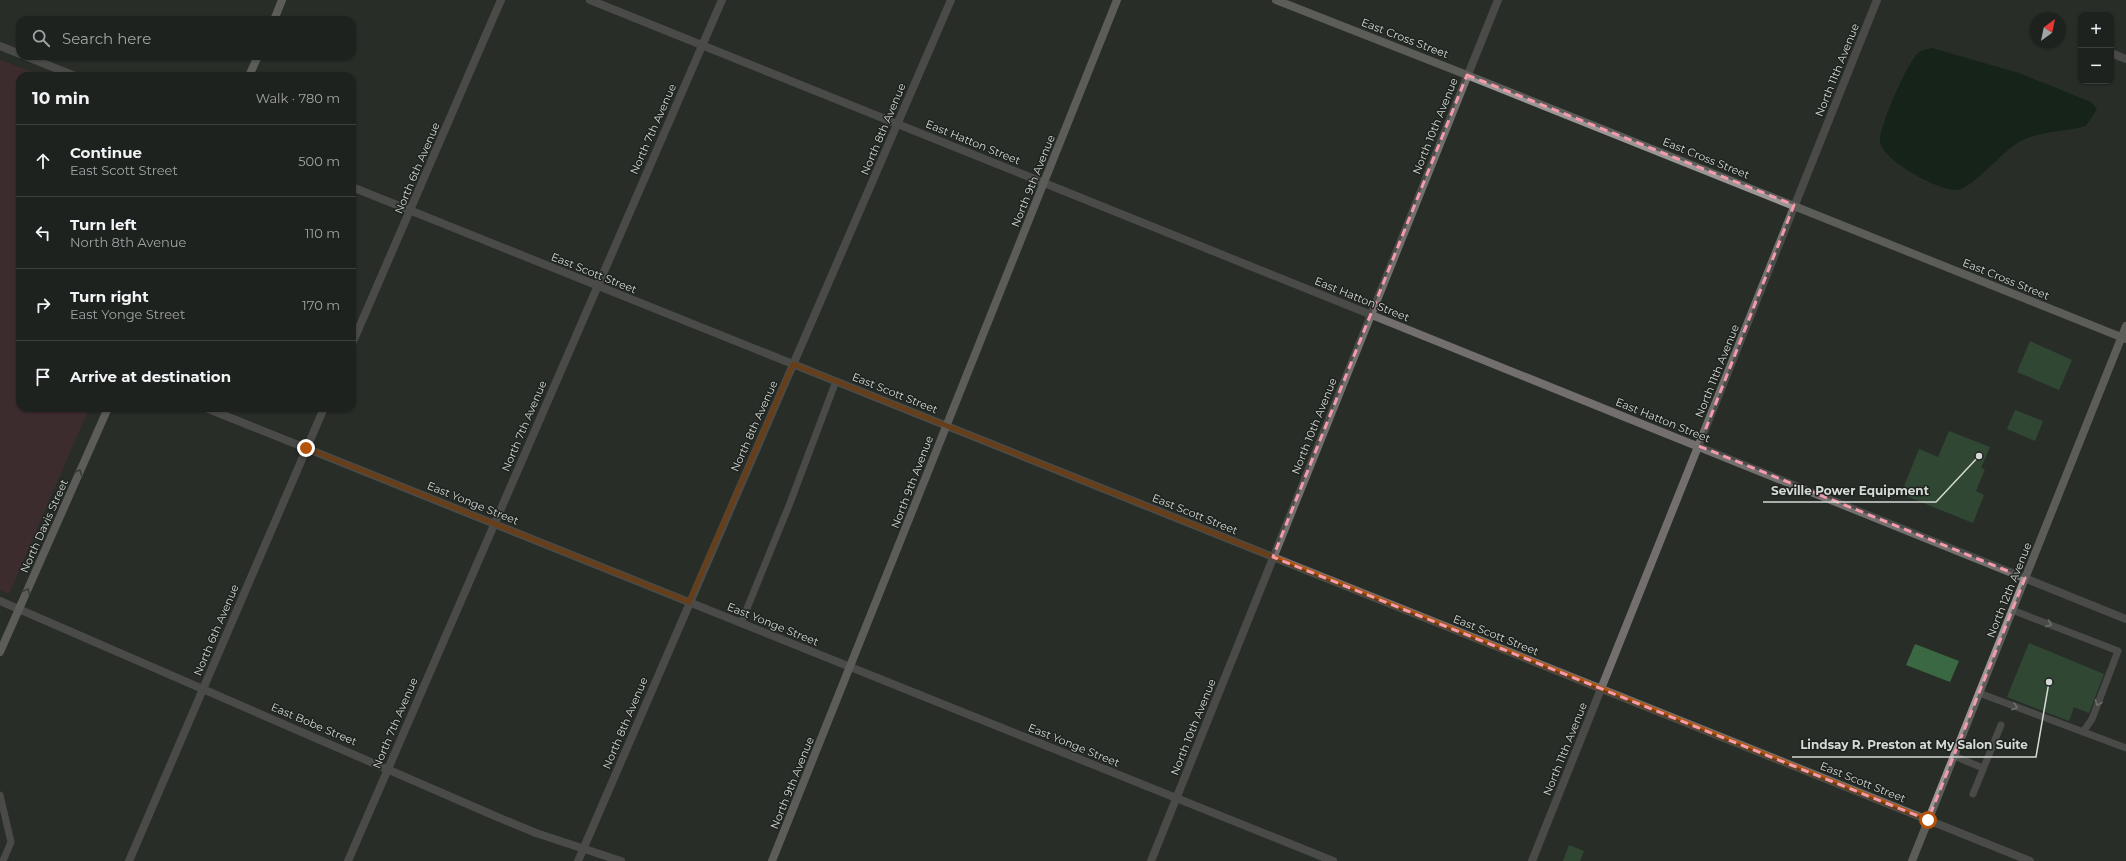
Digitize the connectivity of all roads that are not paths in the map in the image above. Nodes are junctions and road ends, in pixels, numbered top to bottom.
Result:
1 (282, 0) edge
2 (501, 0) edge
3 (590, 0) edge
4 (722, 0) edge
5 (951, 0) edge
6 (1117, 0) edge
7 (1276, 0) edge
8 (1498, 0) edge
9 (1877, 0) edge
10 (276, 16) edge
11 (702, 45) junction
12 (0, 46) edge
13 (16, 52) edge
14 (2114, 54) edge
15 (2126, 59) edge
16 (35, 60) edge
17 (256, 60) edge
18 (65, 72) edge
19 (251, 72) edge
20 (1467, 74) junction
21 (897, 124) junction
22 (1044, 183) junction
23 (356, 189) edge
24 (1794, 205) junction
25 (410, 211) junction
26 (596, 285) junction
27 (1371, 314) junction
28 (2126, 326) edge
29 (356, 335) edge
30 (2124, 338) edge
31 (793, 364) junction
32 (836, 381) junction
33 (106, 412) edge
34 (216, 412) edge
35 (322, 412) edge
36 (946, 426) junction
37 (1699, 446) junction
38 (306, 448) junction
39 (493, 524) junction
40 (1273, 557) junction
41 (2025, 578) junction
42 (0, 601) edge
43 (689, 602) junction
44 (19, 609) junction
45 (2012, 610) junction
46 (2126, 619) edge
47 (741, 623) junction
48 (0, 652) edge
49 (851, 667) junction
50 (203, 688) junction
51 (1601, 689) junction
52 (1979, 693) junction
53 (2002, 725) dead end
54 (2083, 732) junction
55 (2126, 748) edge
56 (1954, 756) junction
57 (388, 768) junction
58 (1983, 768) junction
59 (1972, 794) dead end
60 (0, 795) edge
61 (1176, 798) junction
62 (1928, 820) junction
63 (584, 848) junction
64 (0, 860) edge
65 (3, 861) edge
66 (129, 861) edge
67 (348, 861) edge
68 (578, 861) edge
69 (621, 861) edge
70 (772, 861) edge
71 (1151, 861) edge
72 (1333, 861) edge
73 (1532, 861) edge
74 (1912, 861) edge
75 (2030, 861) edge

1 - 10 street
2 - 25 street, North 6th Avenue
3 - 11 street, East Hatton Street
4 - 11 street, North 7th Avenue
5 - 21 street, North 8th Avenue
6 - 22 street, North 9th Avenue
7 - 20 street, East Cross Street
8 - 20 street, North 10th Avenue
9 - 24 street, North 11th Avenue
11 - 21 street, East Hatton Street
11 - 26 street, North 7th Avenue
12 - 13 street
14 - 15 street
16 - 18 street
17 - 19 street
20 - 24 street, East Cross Street
20 - 27 street, North 10th Avenue
21 - 22 street, East Hatton Street
21 - 31 street, North 8th Avenue
22 - 27 street, East Hatton Street
22 - 36 street, North 9th Avenue
23 - 25 street, East Scott Street
24 - 30 street, East Cross Street
24 - 37 street, North 11th Avenue
25 - 26 street, East Scott Street
25 - 29 street, North 6th Avenue
26 - 31 street, East Scott Street
26 - 39 street, North 7th Avenue
27 - 37 street, East Hatton Street
27 - 40 street, North 10th Avenue
28 - 30 street, North 12th Avenue
30 - 41 street, North 12th Avenue
31 - 32 street, East Scott Street
31 - 43 street, North 8th Avenue
32 - 36 street, East Scott Street
32 - 47 lane
44 -> 33 street, North Davis Street
34 - 38 street, East Yonge Street
35 - 38 street, North 6th Avenue
36 - 40 street, East Scott Street
36 - 49 street, North 9th Avenue
37 - 41 street, East Hatton Street
37 - 51 street, North 11th Avenue
38 - 39 street, East Yonge Street
38 - 50 street, North 6th Avenue
39 - 43 street, East Yonge Street
39 - 57 street, North 7th Avenue
40 - 51 street, East Scott Street
40 - 61 street, North 10th Avenue
41 - 45 street, North 12th Avenue
41 - 46 street, East Hatton Street
42 - 44 street, East Bobe Street
43 - 47 street, East Yonge Street
43 - 63 street, North 8th Avenue
44 - 48 street, North Davis Street
44 - 50 street, East Bobe Street
45 - 52 street, North 12th Avenue
45 -> 54 lane
47 - 49 street, East Yonge Street
49 - 61 street, East Yonge Street
49 - 70 street, North 9th Avenue
50 - 57 street, East Bobe Street
50 - 66 street, North 6th Avenue
51 - 62 street, East Scott Street
51 - 73 street, North 11th Avenue
52 -> 54 lane
52 - 56 street, North 12th Avenue
53 - 58 lane
54 - 55 lane
56 - 58 lane
56 - 62 street, North 12th Avenue
57 - 63 street, East Bobe Street
57 - 67 street, North 7th Avenue
58 - 59 lane
60 - 65 lane
61 - 71 street, North 10th Avenue
61 - 72 street, East Yonge Street
62 - 74 street, North 12th Avenue
62 - 75 street, East Scott Street
63 - 68 street, North 8th Avenue
63 - 69 street, East Bobe Street
64 - 65 lane

